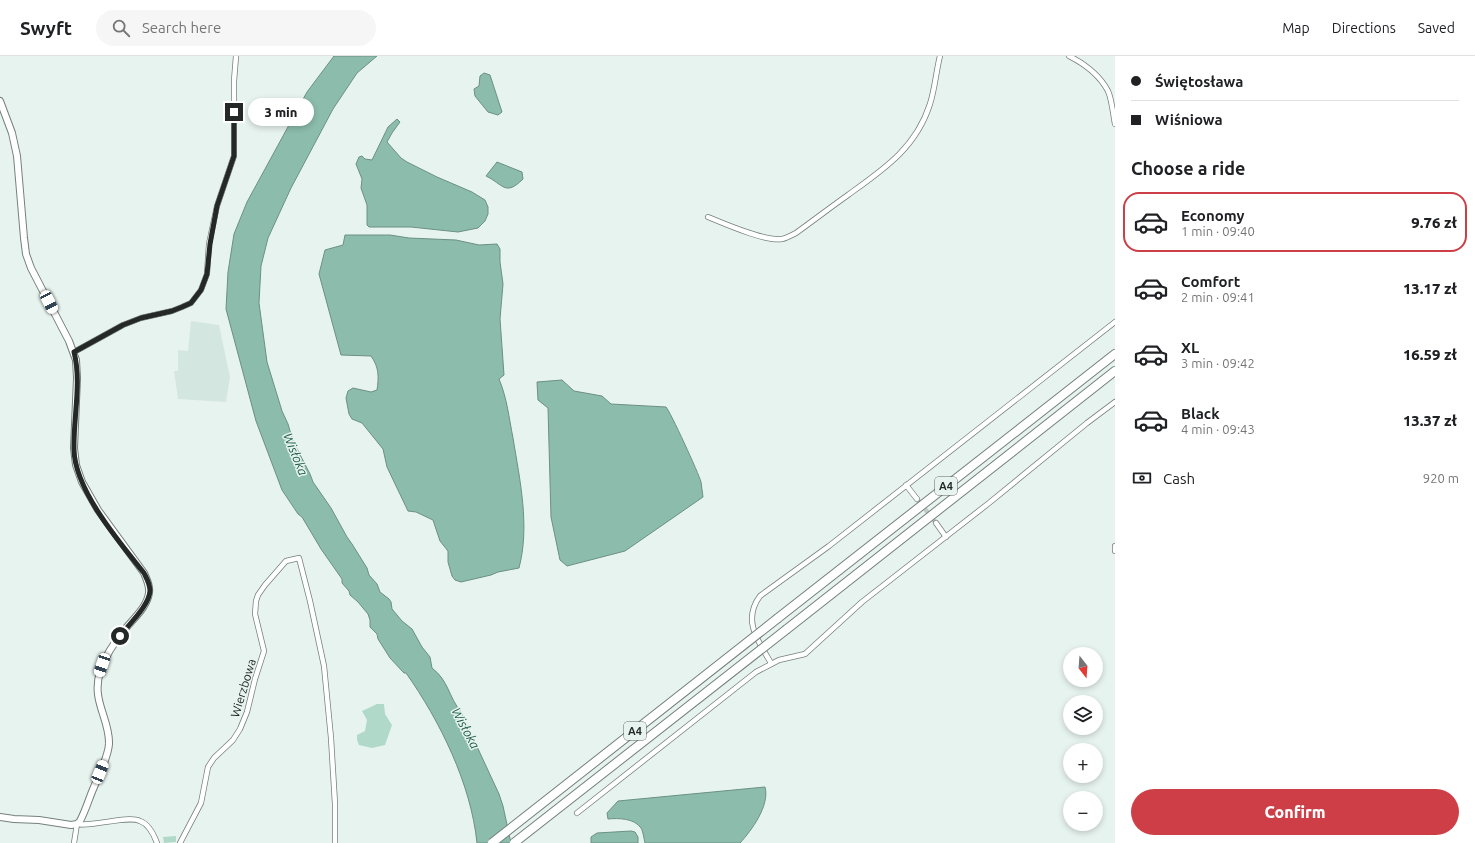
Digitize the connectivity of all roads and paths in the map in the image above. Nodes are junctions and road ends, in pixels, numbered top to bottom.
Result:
1 (236, 56) edge
2 (940, 56) edge
3 (1069, 56) edge
4 (0, 101) edge
5 (1115, 124) edge
6 (708, 217) dead end
7 (1115, 322) edge
8 (74, 352) junction
9 (1115, 354) edge
10 (1115, 371) edge
11 (1115, 402) edge
12 (906, 485) junction
13 (917, 500) tunnel mouth
14 (936, 523) tunnel mouth
15 (946, 537) junction
16 (1115, 546) edge
17 (1115, 551) edge
18 (771, 664) junction
19 (576, 813) dead end
20 (0, 817) edge
21 (77, 824) junction
22 (74, 843) edge
23 (158, 843) edge
24 (180, 843) edge
25 (335, 843) edge
26 (492, 843) edge
27 (514, 843) edge

1 - 8 street
2 - 6 street
3 - 5 street
4 - 8 street
7 - 12 street
8 - 21 street
9 - 26 highway, A4, bridge
10 - 27 highway, A4, bridge
11 - 15 street
12 - 13 street
12 - 18 street
14 - 15 street
15 - 18 street
16 - 17 street
18 - 19 street
20 - 21 street
21 - 22 street
21 - 23 street
24 - 25 street, Wierzbowa

